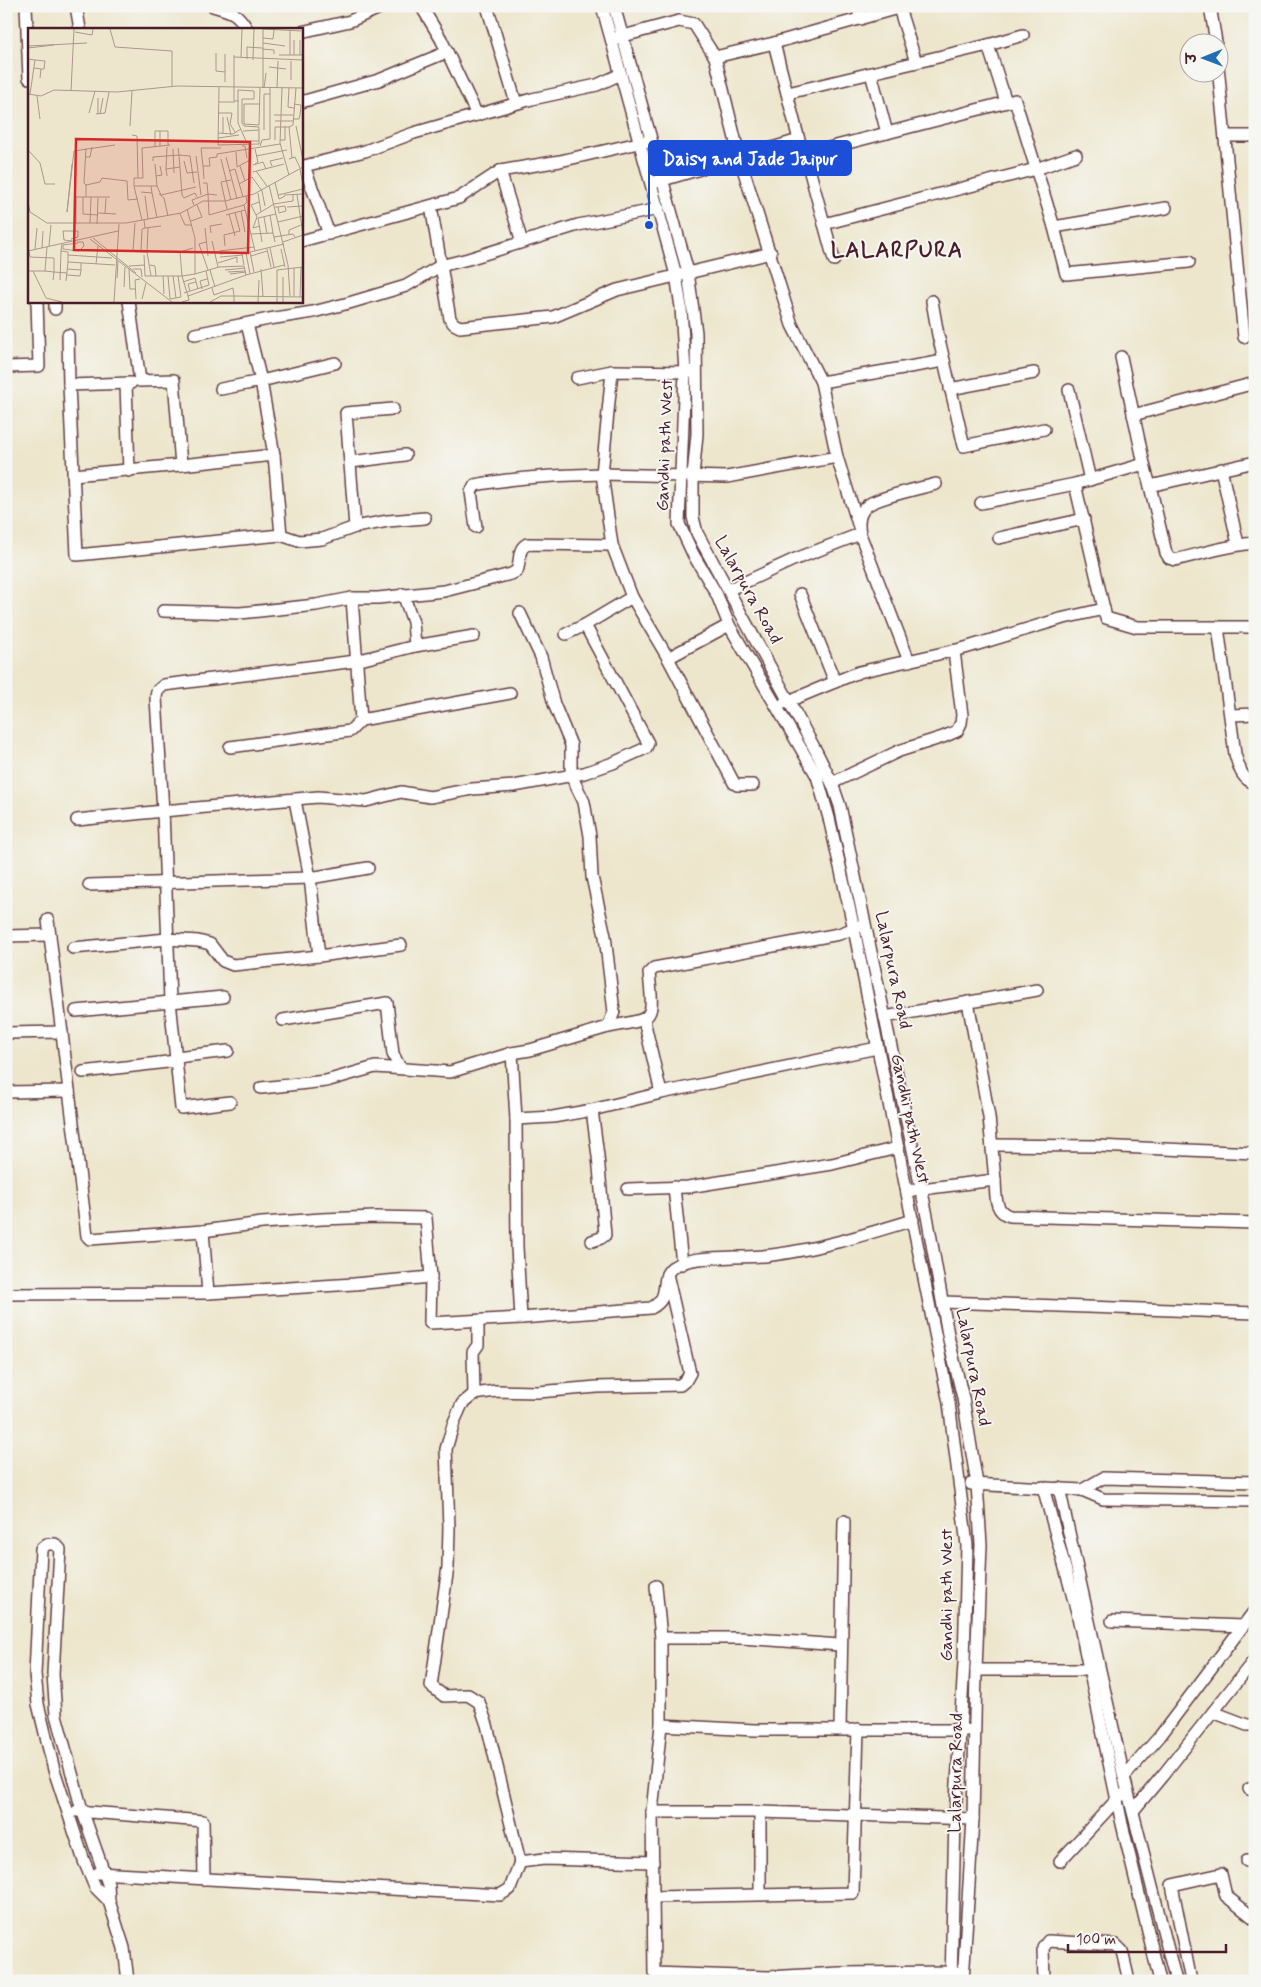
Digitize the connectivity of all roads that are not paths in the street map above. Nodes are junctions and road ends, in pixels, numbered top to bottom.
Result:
1 (26, 6) edge
2 (76, 6) edge
3 (213, 6) edge
4 (384, 6) edge
5 (421, 6) edge
6 (487, 6) edge
7 (602, 6) edge
8 (614, 6) edge
9 (857, 6) edge
10 (1210, 6) edge
11 (902, 7) edge
12 (861, 19) junction
13 (80, 28) edge
14 (246, 28) edge
15 (302, 32) edge
16 (1214, 32) edge
17 (1023, 35) dead end
18 (618, 38) junction
19 (774, 43) junction
20 (988, 46) junction
21 (447, 52) junction
22 (28, 54) edge
23 (715, 57) junction
24 (916, 62) junction
25 (871, 73) junction
26 (621, 74) junction
27 (1219, 82) edge
28 (788, 93) junction
29 (302, 102) edge
30 (1006, 102) junction
31 (516, 103) junction
32 (477, 115) junction
33 (887, 133) junction
34 (1224, 136) junction
35 (1255, 136) edge
36 (799, 140) junction
37 (646, 141) junction
38 (805, 154) junction
39 (1076, 155) dead end
40 (740, 159) junction
41 (1036, 169) junction
42 (500, 171) junction
43 (657, 182) junction
44 (431, 206) junction
45 (1166, 208) dead end
46 (659, 209) junction
47 (824, 224) junction
48 (1054, 228) junction
49 (329, 234) junction
50 (302, 241) edge
51 (522, 242) junction
52 (771, 253) junction
53 (834, 260) dead end
54 (1189, 262) dead end
55 (440, 266) junction
56 (682, 273) junction
57 (932, 301) dead end
58 (37, 302) edge
59 (129, 302) edge
60 (247, 324) junction
61 (195, 334) dead end
62 (68, 335) dead end
63 (1244, 337) dead end
64 (1121, 357) dead end
65 (944, 361) junction
66 (335, 363) dead end
67 (6, 367) edge
68 (612, 372) junction
69 (685, 372) junction
70 (698, 372) junction
71 (1034, 373) dead end
72 (576, 378) dead end
73 (140, 381) junction
74 (261, 381) junction
75 (821, 382) junction
76 (1255, 383) edge
77 (126, 384) junction
78 (69, 385) junction
79 (220, 389) dead end
80 (950, 389) junction
81 (1069, 390) dead end
82 (393, 409) dead end
83 (1133, 415) junction
84 (1044, 429) dead end
85 (274, 455) junction
86 (405, 455) dead end
87 (837, 457) junction
88 (351, 462) junction
89 (1255, 462) edge
90 (1144, 464) junction
91 (181, 465) junction
92 (1221, 468) junction
93 (129, 471) junction
94 (602, 474) junction
95 (73, 475) junction
96 (680, 476) junction
97 (693, 476) junction
98 (1090, 480) junction
99 (936, 484) dead end
100 (1075, 484) junction
101 (1150, 486) junction
102 (981, 504) dead end
103 (426, 518) dead end
104 (1084, 519) junction
105 (476, 527) dead end
106 (356, 528) junction
107 (859, 529) junction
108 (281, 535) junction
109 (999, 538) dead end
110 (1255, 543) edge
111 (1238, 544) junction
112 (612, 545) junction
113 (728, 590) junction
114 (403, 594) junction
115 (800, 594) dead end
116 (632, 597) junction
117 (352, 598) junction
118 (1104, 609) junction
119 (163, 611) dead end
120 (520, 613) dead end
121 (585, 625) junction
122 (728, 625) junction
123 (1218, 627) junction
124 (1255, 627) edge
125 (566, 634) dead end
126 (474, 636) dead end
127 (416, 646) junction
128 (954, 651) junction
129 (668, 658) junction
130 (356, 661) junction
131 (909, 661) junction
132 (835, 682) junction
133 (510, 693) dead end
134 (788, 701) junction
135 (777, 706) junction
136 (1255, 714) edge
137 (1231, 715) junction
138 (361, 720) junction
139 (230, 747) dead end
140 (572, 775) junction
141 (832, 783) junction
142 (1255, 783) edge
143 (752, 785) dead end
144 (295, 800) junction
145 (163, 811) junction
146 (77, 820) dead end
147 (368, 868) dead end
148 (310, 878) junction
149 (165, 883) junction
150 (89, 885) dead end
151 (48, 920) dead end
152 (866, 924) junction
153 (854, 929) junction
154 (50, 935) junction
155 (6, 936) edge
156 (167, 939) junction
157 (401, 945) dead end
158 (73, 948) dead end
159 (319, 956) junction
160 (1037, 990) dead end
161 (223, 996) dead end
162 (170, 1001) junction
163 (968, 1002) junction
164 (76, 1010) dead end
165 (885, 1017) junction
166 (283, 1020) dead end
167 (644, 1020) junction
168 (608, 1027) junction
169 (62, 1032) junction
170 (6, 1033) edge
171 (878, 1048) junction
172 (228, 1051) dead end
173 (512, 1053) junction
174 (176, 1059) junction
175 (400, 1068) junction
176 (83, 1072) dead end
177 (262, 1088) dead end
178 (70, 1091) junction
179 (6, 1092) edge
180 (661, 1093) junction
181 (230, 1102) dead end
182 (592, 1110) junction
183 (516, 1119) junction
184 (992, 1144) junction
185 (898, 1148) junction
186 (1255, 1153) edge
187 (995, 1180) junction
188 (674, 1187) junction
189 (921, 1188) junction
190 (628, 1189) dead end
191 (907, 1192) junction
192 (913, 1220) junction
193 (1255, 1223) edge
194 (203, 1231) junction
195 (592, 1241) dead end
196 (682, 1264) junction
197 (667, 1274) junction
198 (431, 1277) junction
199 (208, 1293) junction
200 (6, 1294) edge
201 (943, 1302) junction
202 (1255, 1313) edge
203 (521, 1318) junction
204 (478, 1321) junction
205 (474, 1394) junction
206 (1255, 1482) edge
207 (977, 1484) junction
208 (961, 1485) junction
209 (1042, 1487) junction
210 (1059, 1488) junction
211 (1082, 1490) junction
212 (1255, 1501) edge
213 (844, 1520) dead end
214 (656, 1586) dead end
215 (1255, 1610) edge
216 (1112, 1621) dead end
217 (1242, 1626) junction
218 (661, 1638) junction
219 (840, 1645) junction
220 (1255, 1659) edge
221 (976, 1670) junction
222 (1088, 1670) junction
223 (1100, 1670) junction
224 (1213, 1712) junction
225 (42, 1721) junction
226 (58, 1721) junction
227 (661, 1725) junction
228 (1255, 1725) edge
229 (840, 1729) junction
230 (858, 1729) junction
231 (960, 1730) junction
232 (974, 1730) junction
233 (70, 1764) junction
234 (54, 1770) junction
235 (1126, 1782) junction
236 (1117, 1799) junction
237 (82, 1810) junction
238 (68, 1811) junction
239 (1133, 1811) junction
240 (652, 1812) junction
241 (760, 1812) junction
242 (854, 1816) junction
243 (955, 1818) junction
244 (973, 1819) junction
245 (1060, 1861) dead end
246 (520, 1862) junction
247 (653, 1862) junction
248 (104, 1873) junction
249 (89, 1874) junction
250 (204, 1879) junction
251 (1152, 1885) junction
252 (1138, 1889) junction
253 (760, 1894) junction
254 (653, 1897) junction
255 (109, 1901) junction
256 (1255, 1919) edge
257 (1186, 1952) junction
258 (1171, 1961) junction
259 (1158, 1975) edge
260 (964, 1976) edge
261 (654, 1977) edge
262 (951, 1977) edge
263 (128, 1981) edge
264 (1044, 1981) edge
265 (1129, 1981) edge
266 (1176, 1981) edge
267 (1191, 1981) edge

1 - 22 street
2 - 13 street
3 - 14 street
4 - 15 street
5 - 21 street
6 - 31 street
7 - 18 street
8 - 18 street
9 - 12 street
10 - 16 street
11 - 12 street
11 - 24 street
12 - 19 street
17 - 20 street
18 - 23 street
18 - 26 street, Gandhi path West
18 - 37 street
19 - 23 street
19 - 28 street
20 - 24 street
20 - 30 street
21 - 29 street
21 - 32 street
23 - 40 street
24 - 25 street
25 - 28 street
25 - 33 street
26 - 31 street
26 - 37 street, Gandhi path West
27 - 34 street
28 - 36 street
30 - 33 street
30 - 41 street
31 - 32 street
32 - 49 street
33 - 38 street
34 - 35 street
34 - 63 street
36 - 38 street
36 - 40 street
37 - 42 street
37 - 43 street, Gandhi path West
38 - 47 street
39 - 41 street
40 - 43 street
40 - 52 street
41 - 47 street
41 - 48 street
42 - 44 street
42 - 51 street
43 - 46 street, Gandhi path West
43 - 56 street, Lalarpura Road
44 - 49 street
44 - 55 street
45 - 48 street
46 - 51 street
46 - 56 street, Gandhi path West
47 - 53 street
48 - 54 street
49 - 50 street
51 - 55 street
52 - 56 street
52 - 75 street
55 - 56 street
55 - 60 street
56 - 69 street, Gandhi path West
56 - 70 street, Lalarpura Road
57 - 65 street
58 - 67 street
59 - 73 street
60 - 61 street
60 - 74 street
62 - 78 street
64 - 83 street
65 - 75 street
65 - 80 street
66 - 74 street
68 - 69 street
68 - 72 street
68 - 94 street
69 - 70 street
69 - 96 street, Gandhi path West
70 - 97 street, Lalarpura Road
71 - 80 street
73 - 77 street
73 - 91 street
74 - 79 street
74 - 85 street
75 - 87 street
76 - 83 street
77 - 78 street
77 - 93 street
78 - 95 street
80 - 84 street
81 - 98 street
82 - 88 street
83 - 90 street
85 - 91 street
85 - 108 street
86 - 88 street
87 - 97 street
87 - 107 street
88 - 106 street
89 - 92 street
90 - 98 street
90 - 101 street
91 - 93 street
92 - 101 street
92 - 111 street
93 - 95 street
94 - 96 street
94 - 105 street
94 - 112 street
95 - 108 street
96 - 97 street
96 - 122 street, Gandhi path West
97 - 113 street, Lalarpura Road
98 - 100 street
99 - 107 street
100 - 102 street
100 - 104 street
101 - 111 street
103 - 106 street
104 - 109 street
104 - 118 street
106 - 108 street
107 - 113 street
107 - 131 street
110 - 111 street
112 - 114 street
112 - 116 street
113 - 134 street, Lalarpura Road
114 - 117 street
114 - 127 street
115 - 132 street
116 - 121 street
116 - 129 street
117 - 119 street
117 - 130 street
118 - 123 street
118 - 128 street
120 - 140 street
121 - 125 street
121 - 140 street
122 - 129 street
122 - 135 street, Gandhi path West
123 - 124 street
123 - 137 street
126 - 127 street
127 - 130 street
128 - 131 street
128 - 141 street
129 - 143 street
130 - 138 street
130 - 145 street
131 - 132 street
132 - 134 street
133 - 138 street
134 - 135 street
134 - 141 street, Lalarpura Road
135 - 153 street, Gandhi path West
136 - 137 street
137 - 142 street
138 - 139 street
140 - 144 street
140 - 168 street
141 - 152 street, Lalarpura Road
144 - 145 street
144 - 148 street
145 - 146 street
145 - 149 street
147 - 148 street
148 - 149 street
148 - 159 street
149 - 150 street
149 - 156 street
151 - 154 street
152 - 153 street
152 - 165 street, Lalarpura Road
153 - 167 street
153 - 171 street, Gandhi path West
154 - 155 street
154 - 169 street
156 - 158 street
156 - 159 street
156 - 162 street
157 - 159 street
160 - 163 street
161 - 162 street
162 - 164 street
162 - 174 street
163 - 165 street
163 - 184 street
165 - 189 street, Lalarpura Road
166 - 175 street
167 - 168 street
167 - 180 street
168 - 173 street
169 - 170 street
169 - 178 street
171 - 180 street
171 - 185 street, Gandhi path West
172 - 174 street
173 - 175 street
173 - 183 street
174 - 176 street
174 - 181 street
175 - 177 street
178 - 179 street
178 - 194 street
180 - 182 street
182 - 183 street
182 - 195 street
183 - 203 street
184 - 186 street
184 - 187 street
185 - 188 street
185 - 191 street, Gandhi path West
187 - 189 street
187 - 193 street
188 - 190 street
188 - 196 street
189 - 191 street
189 - 201 street, Lalarpura Road
191 - 192 street, Gandhi path West
192 - 196 street
192 - 208 street, Gandhi path West
194 - 198 street
194 - 199 street
196 - 197 street
197 - 203 street
197 - 205 street
198 - 199 street
198 - 204 street
199 - 200 street
201 - 202 street
201 - 207 street, Lalarpura Road
203 - 204 street
204 - 205 street
205 - 246 street
206 - 211 street
207 - 208 street
207 - 209 street
207 - 221 street, Lalarpura Road
208 - 231 street, Gandhi path West
209 - 210 street
209 - 222 street
210 - 211 street
210 - 223 street
211 - 212 street
213 - 219 street
214 - 218 street
215 - 217 street
216 - 217 street
217 - 235 street
218 - 219 street
218 - 227 street
219 - 229 street
220 - 224 street
221 - 222 street
221 - 232 street, Lalarpura Road
222 - 223 street
222 - 236 street
223 - 235 street
224 - 228 street
224 - 239 street
225 - 226 street
225 - 226 street
225 - 234 street
226 - 233 street
227 - 229 street
227 - 240 street
229 - 230 street
230 - 231 street
230 - 242 street
231 - 232 street
231 - 243 street, Gandhi path West
232 - 244 street, Lalarpura Road
233 - 234 street
233 - 237 street
234 - 238 street
235 - 236 street
235 - 239 street
236 - 245 street
236 - 252 street
237 - 238 street
237 - 248 street
237 - 250 street
238 - 249 street
239 - 251 street
240 - 241 street
240 - 247 street
241 - 242 street
241 - 253 street
242 - 243 street
242 - 253 street
243 - 244 street
243 - 262 street, Gandhi path West
244 - 260 street, Lalarpura Road
246 - 247 street
246 - 250 street
247 - 254 street
248 - 249 street
248 - 250 street
248 - 255 street
249 - 255 street
251 - 252 street
251 - 258 street
252 - 259 street
253 - 254 street
254 - 261 street
255 - 263 street
256 - 257 street
257 - 258 street
257 - 267 street
258 - 259 street
258 - 266 street
260 - 262 street
261 - 262 street
264 - 265 street

